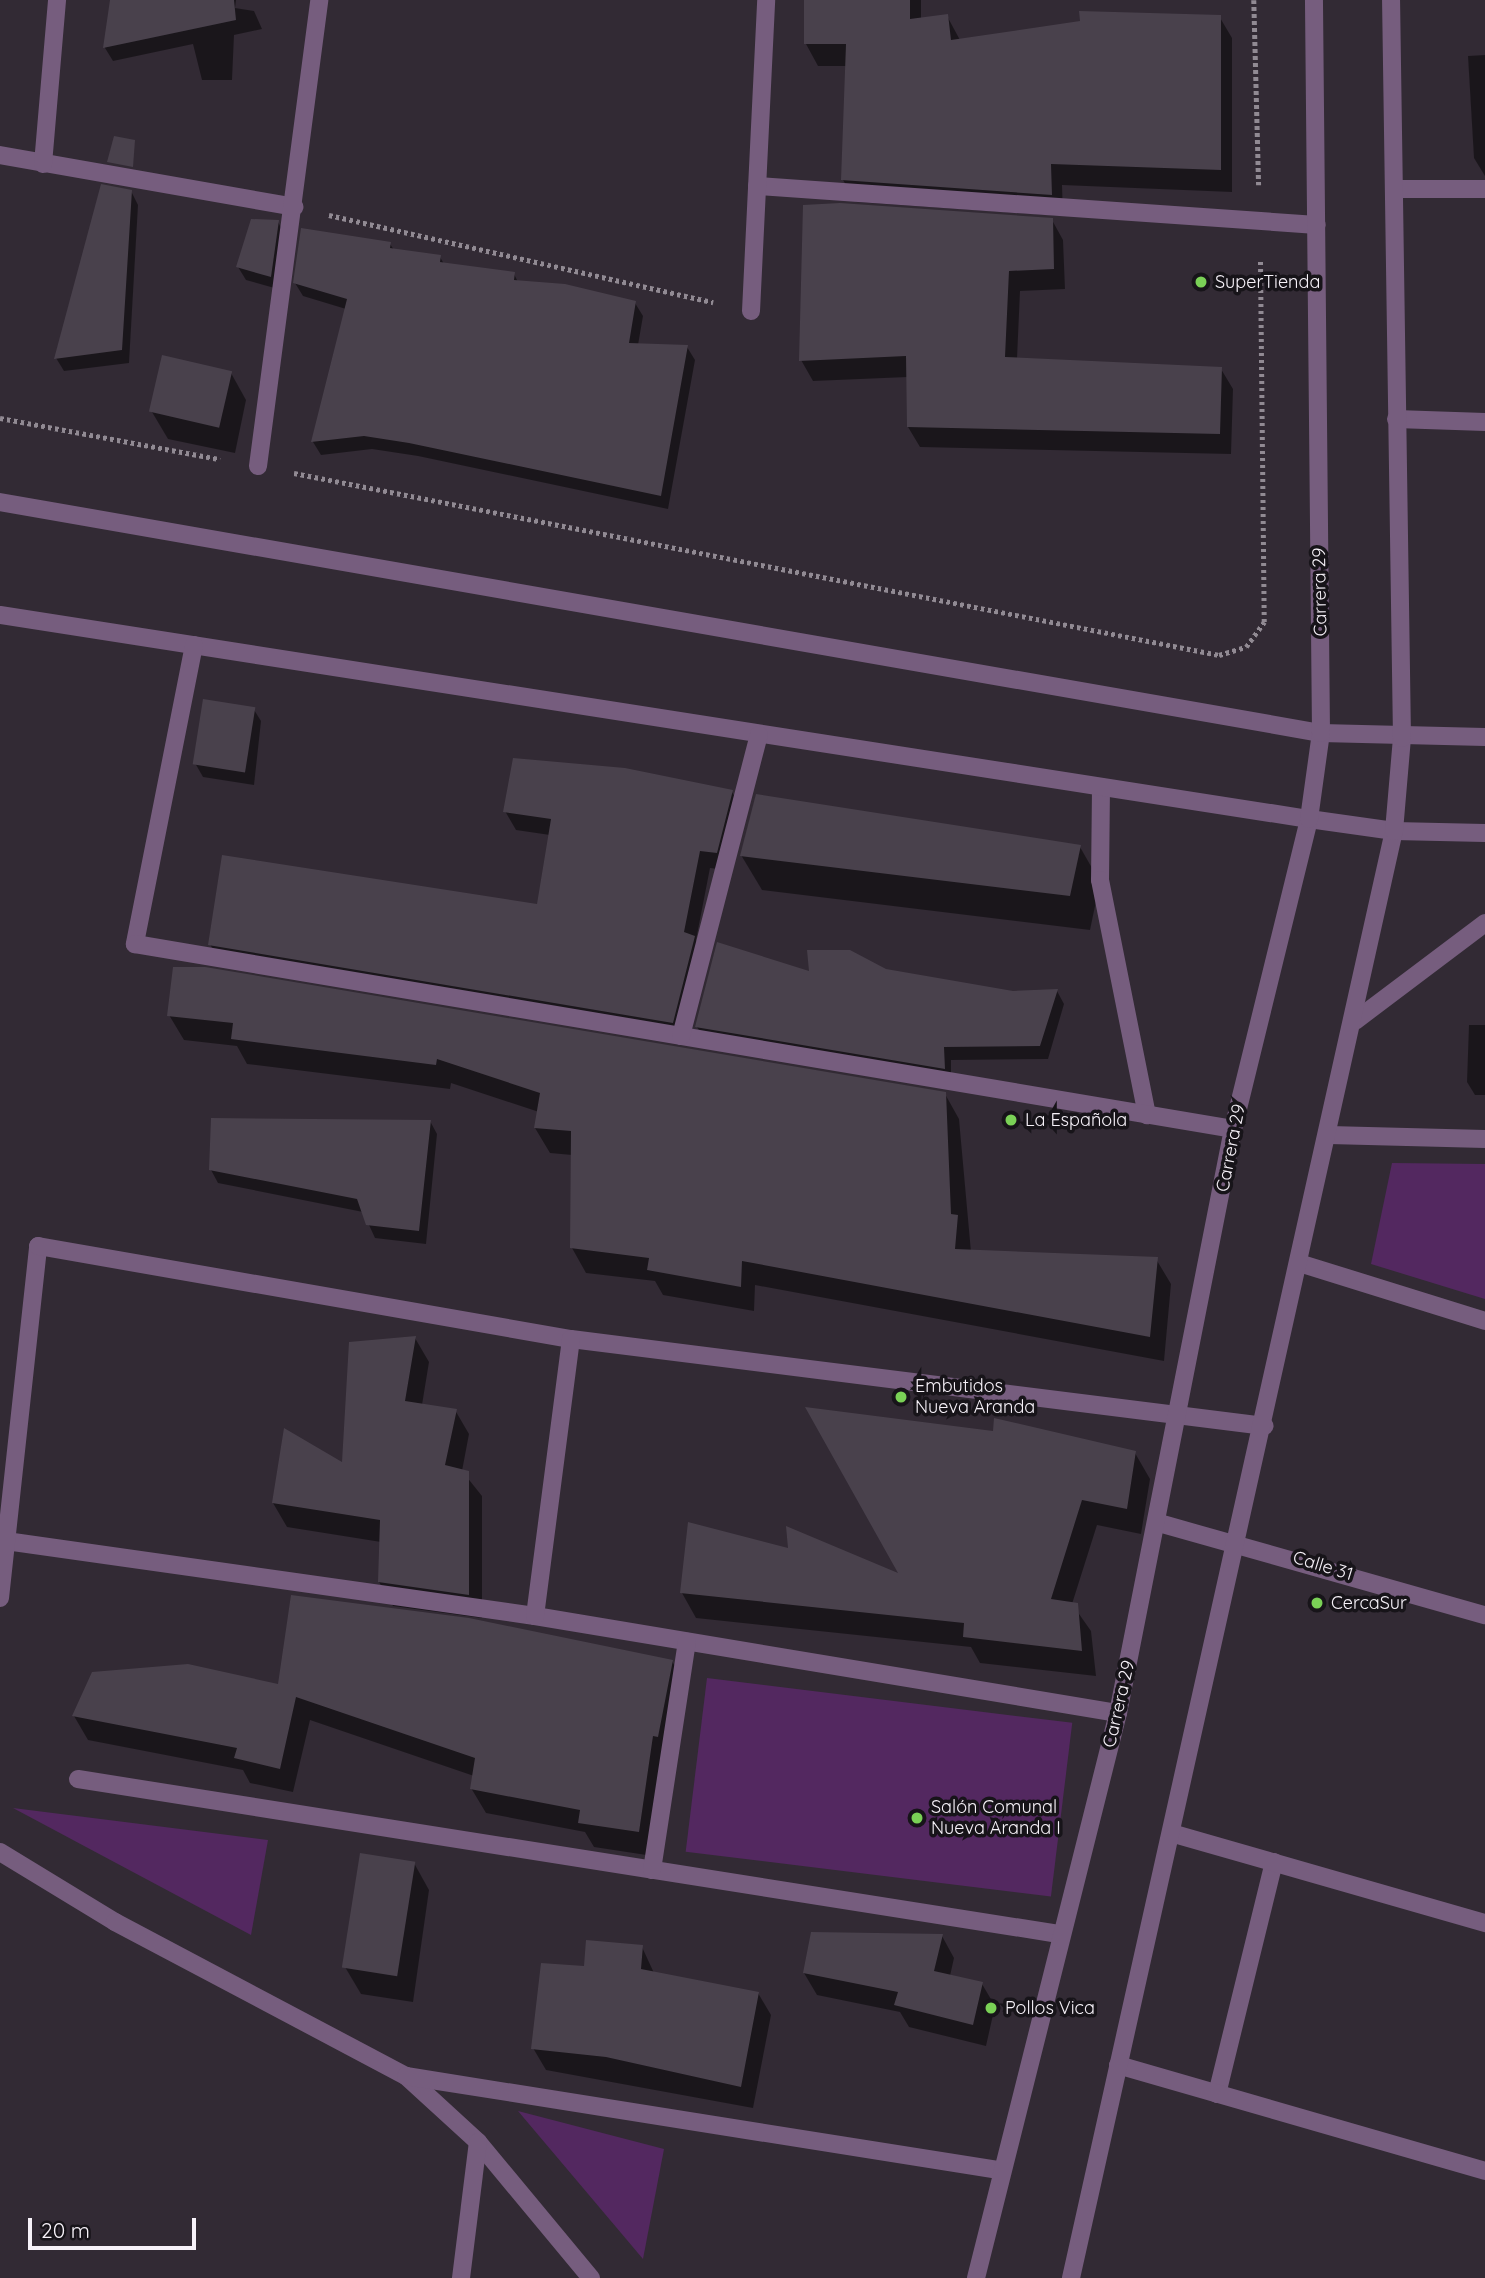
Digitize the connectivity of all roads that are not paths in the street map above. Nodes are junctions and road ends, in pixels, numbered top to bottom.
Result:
1 (57, 0) edge
2 (319, 0) edge
3 (766, 0) edge
4 (1314, 0) edge
5 (1391, 0) edge
6 (0, 155) edge
7 (43, 164) junction
8 (757, 186) junction
9 (1394, 189) junction
10 (1485, 189) edge
11 (294, 207) junction
12 (1317, 225) junction
13 (751, 311) road end
14 (1396, 419) junction
15 (1485, 422) edge
16 (258, 466) road end
17 (0, 502) edge
18 (0, 615) edge
19 (194, 645) junction
20 (1321, 733) junction
21 (759, 735) junction
22 (1485, 737) edge
23 (1402, 738) junction
24 (1101, 787) junction
25 (1309, 819) junction
26 (1394, 831) junction
27 (1485, 833) edge
28 (1485, 923) edge
29 (1355, 1021) junction
30 (681, 1036) junction
31 (1147, 1115) junction
32 (1233, 1129) junction
33 (1329, 1135) junction
34 (1485, 1139) edge
35 (1299, 1263) junction
36 (1485, 1321) edge
37 (571, 1339) junction
38 (1181, 1412) junction
39 (1265, 1426) junction
40 (1159, 1523) junction
41 (6, 1541) junction
42 (1240, 1541) junction
43 (0, 1598) edge
44 (1485, 1615) edge
45 (536, 1616) junction
46 (687, 1642) junction
47 (1118, 1713) junction
48 (78, 1779) dead end
49 (1171, 1833) junction
50 (0, 1852) edge
51 (1275, 1862) junction
52 (652, 1870) junction
53 (1485, 1923) edge
54 (1059, 1934) junction
55 (1118, 2065) junction
56 (406, 2076) junction
57 (1217, 2094) junction
58 (478, 2142) junction
59 (998, 2170) junction
60 (1485, 2171) edge
61 (461, 2278) edge
62 (591, 2278) edge
63 (976, 2278) edge
64 (1071, 2278) edge

1 - 7 street
2 - 11 street
3 - 8 street
4 - 12 street, Carrera 29
5 - 9 street
6 - 7 street
7 - 11 street
8 - 12 street
8 - 13 street
9 - 10 street
9 - 14 street
11 - 16 street
12 - 20 street, Carrera 29
14 - 15 street
14 - 23 street
17 - 20 street
18 - 19 street
19 - 21 street
19 - 30 street
20 - 23 street
20 - 25 street, Carrera 29
21 - 24 street
21 - 30 street
22 - 23 street
23 - 26 street
24 - 25 street
24 - 31 street
25 - 26 street
25 - 32 street, Carrera 29
26 - 27 street
26 - 29 street
28 - 29 street
29 - 33 street
30 - 31 street
31 - 32 street
32 - 38 street, Carrera 29
33 - 34 street
33 - 35 street
35 - 36 street
35 - 39 street
37 - 38 street
37 - 41 street
37 - 45 street
38 - 39 street
38 - 40 street, Carrera 29
39 - 42 street
40 - 42 street, Calle 31
40 - 47 street, Carrera 29
41 - 43 street
41 - 45 street
42 - 44 street, Calle 31
42 - 49 street
45 - 46 street
46 - 47 street
46 - 52 street
47 - 54 street, Carrera 29
48 - 52 street
49 - 51 street
49 - 55 street
50 - 56 street
51 - 53 street
51 - 57 street
52 - 54 street
54 - 59 street, Carrera 29
55 - 57 street
55 - 64 street
56 - 58 street
56 - 59 street
57 - 60 street
58 - 61 street
58 - 62 street
59 - 63 street, Carrera 29

